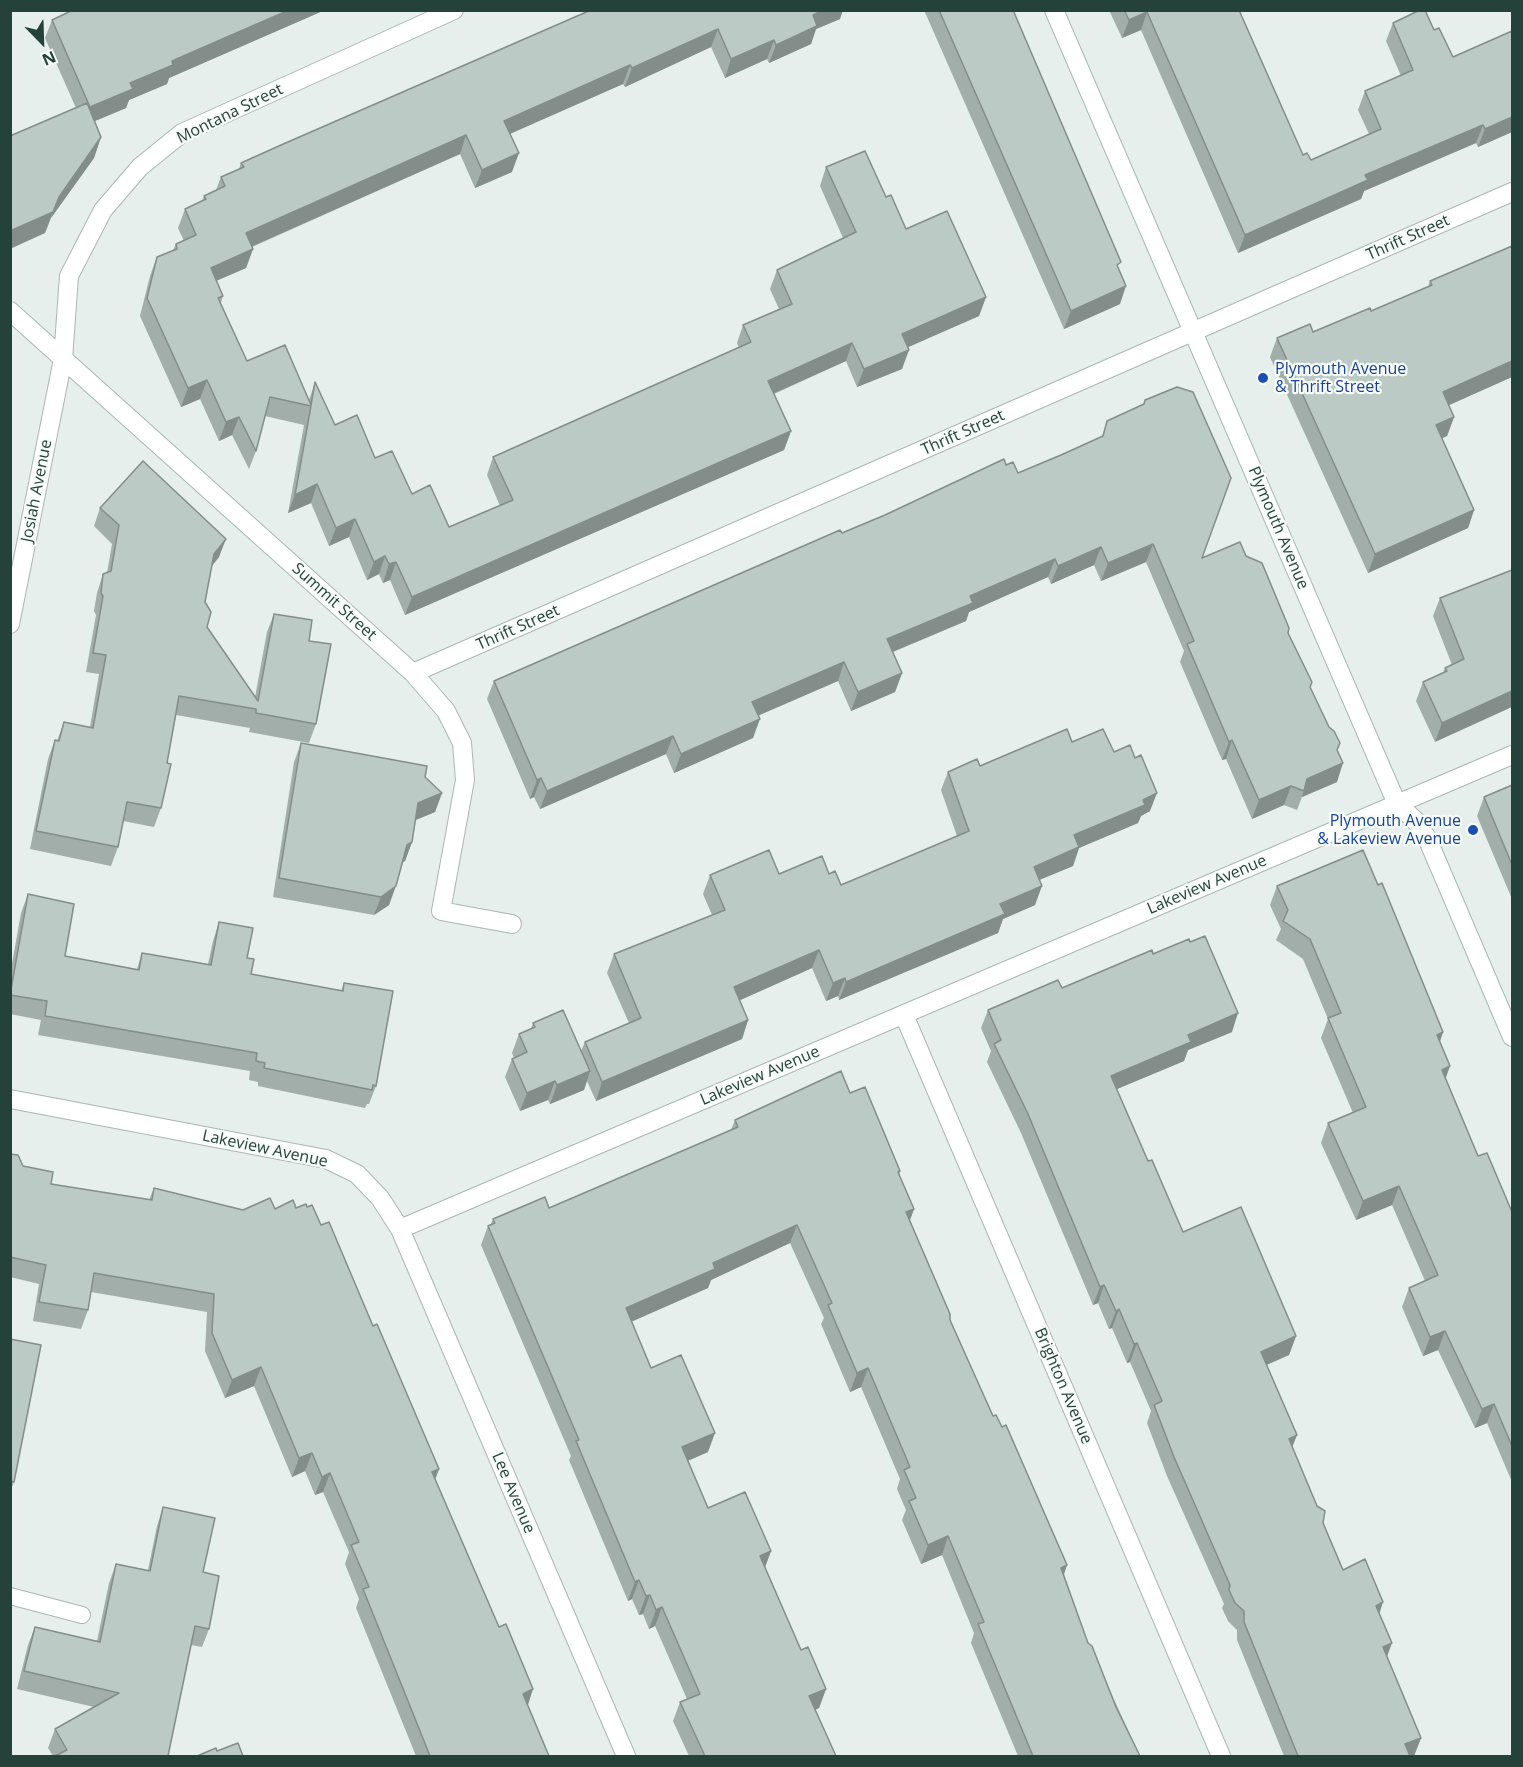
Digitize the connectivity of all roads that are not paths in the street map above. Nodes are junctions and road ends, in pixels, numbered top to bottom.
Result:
1 (454, 10) edge
2 (1054, 10) edge
3 (1512, 192) edge
4 (10, 311) edge
5 (1193, 332) junction
6 (63, 358) junction
7 (10, 624) edge
8 (413, 673) junction
9 (1512, 755) edge
10 (1397, 804) junction
11 (512, 924) dead end
12 (904, 1015) junction
13 (1512, 1037) edge
14 (10, 1099) edge
15 (400, 1229) junction
16 (10, 1596) edge
17 (82, 1615) dead end
18 (626, 1756) edge
19 (1221, 1756) edge

1 - 6 street, Montana Street
2 - 5 street, Plymouth Avenue
3 - 5 street, Thrift Street
4 - 6 street, Summit Street
5 - 8 street, Thrift Street
5 - 10 street, Plymouth Avenue
6 - 7 street, Josiah Avenue
6 - 8 street, Summit Street
8 - 11 street, Summit Street
9 - 10 street, Lakeview Avenue
10 - 12 street, Lakeview Avenue
10 - 13 street, Plymouth Avenue
12 - 15 street, Lakeview Avenue
12 - 19 street, Brighton Avenue
14 - 15 street, Lakeview Avenue
15 - 18 street, Lee Avenue
16 - 17 lane

